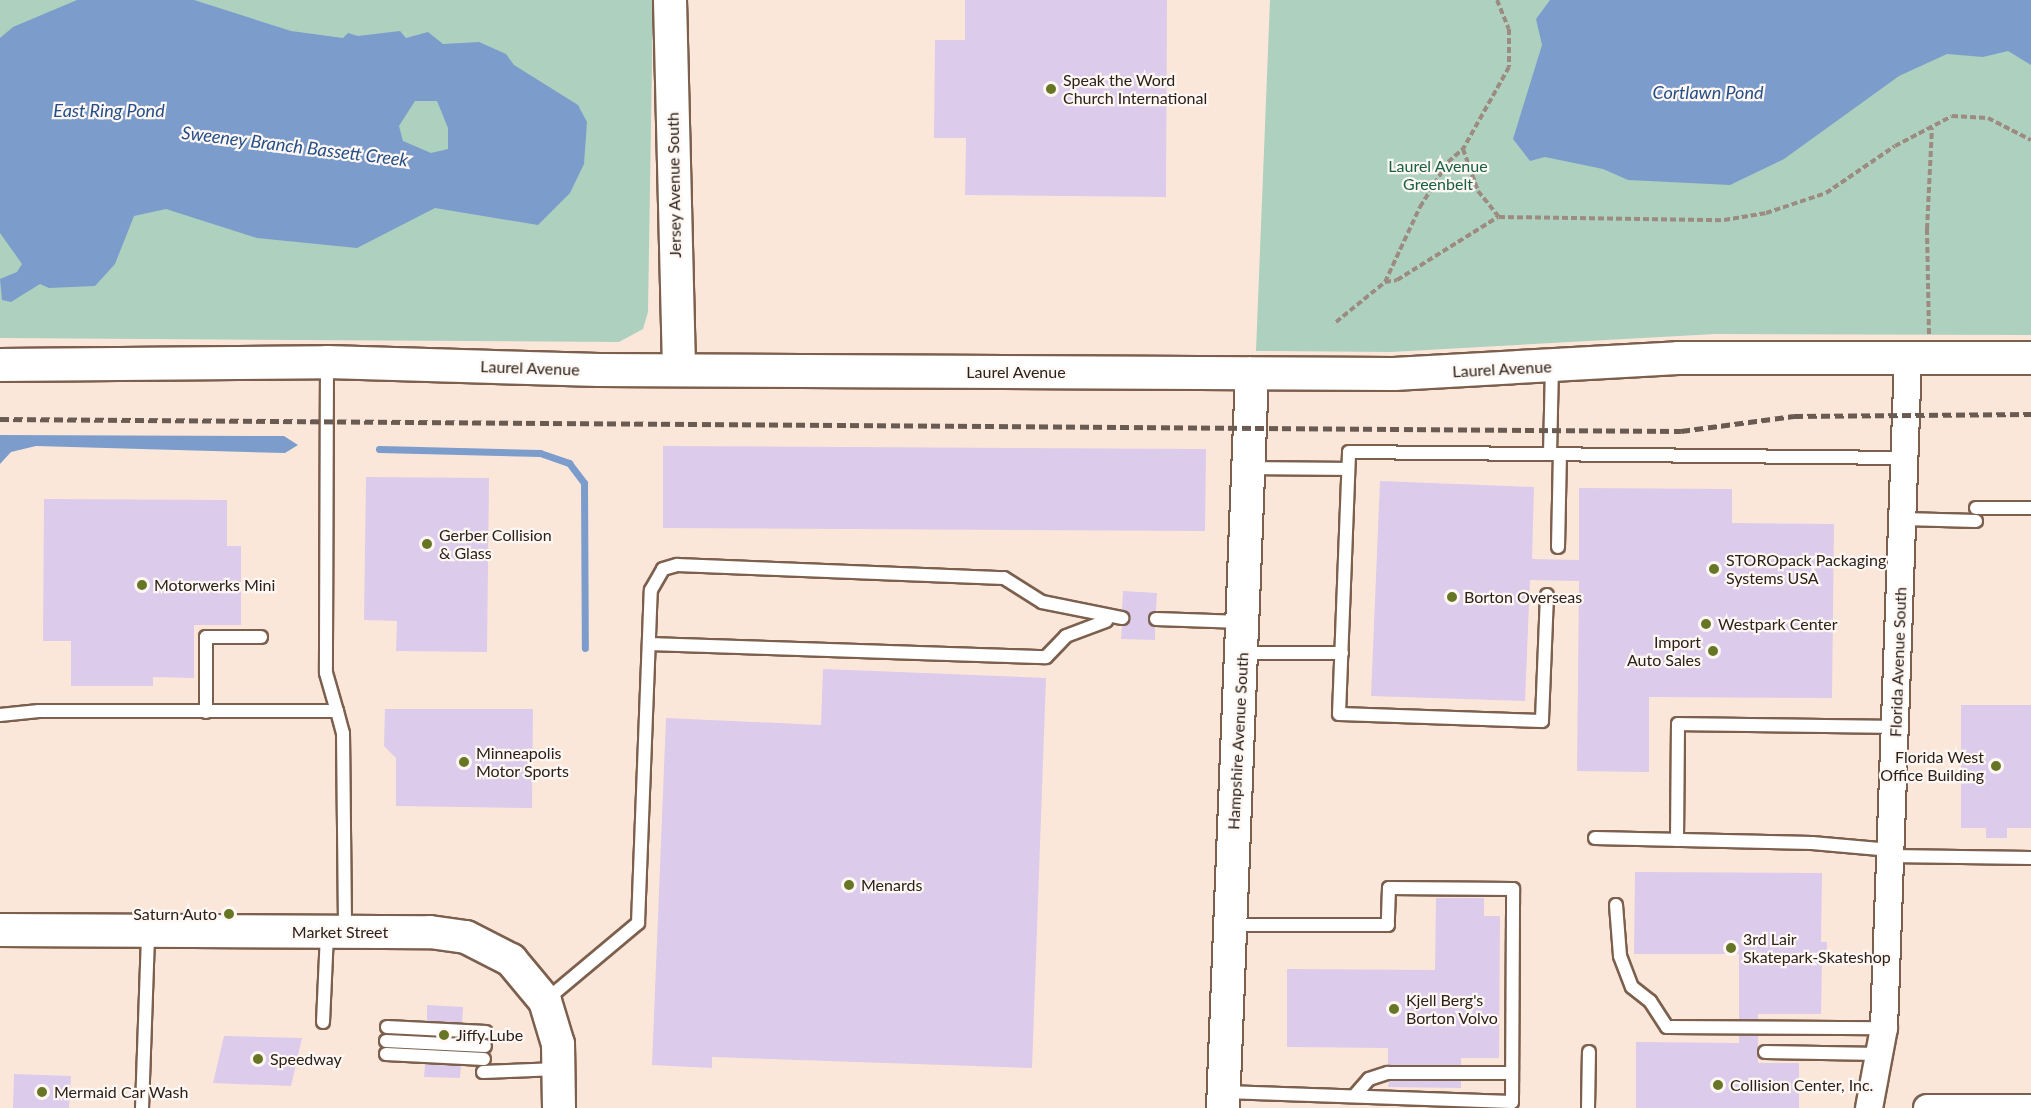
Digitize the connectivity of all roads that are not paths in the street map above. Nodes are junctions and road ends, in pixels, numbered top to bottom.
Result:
1 (670, 0) edge
2 (1908, 358) junction
3 (2031, 358) edge
4 (327, 362) junction
5 (0, 365) edge
6 (1552, 366) junction
7 (679, 370) junction
8 (1252, 374) junction
9 (1555, 454) junction
10 (1906, 458) junction
11 (1250, 468) junction
12 (1348, 469) junction
13 (2031, 508) edge
14 (1904, 519) junction
15 (1558, 547) dead end
16 (1547, 595) dead end
17 (1156, 619) dead end
18 (1244, 622) junction
19 (261, 637) dead end
20 (649, 644) junction
21 (1242, 653) junction
22 (1342, 653) junction
23 (337, 711) junction
24 (206, 712) junction
25 (0, 715) edge
26 (1895, 727) junction
27 (1596, 838) dead end
28 (1677, 840) junction
29 (1891, 853) junction
30 (2031, 858) edge
31 (1616, 905) dead end
32 (1230, 925) junction
33 (0, 930) edge
34 (148, 931) junction
35 (336, 932) junction
36 (545, 1001) junction
37 (323, 1022) dead end
38 (387, 1027) dead end
39 (1884, 1028) junction
40 (486, 1032) dead end
41 (485, 1046) dead end
42 (1589, 1052) dead end
43 (1766, 1052) dead end
44 (1880, 1054) junction
45 (560, 1068) junction
46 (1512, 1073) junction
47 (1356, 1094) junction
48 (1223, 1100) edge
49 (142, 1108) edge
50 (559, 1108) edge
51 (1588, 1108) edge
52 (1869, 1108) edge
53 (1927, 1108) edge
54 (2031, 1108) edge

1 - 7 street, Jersey Avenue South
2 - 3 street, Laurel Avenue
2 - 6 street, Laurel Avenue
2 - 10 street, Florida Avenue South
4 - 5 street, Laurel Avenue
4 - 7 street, Laurel Avenue
4 - 23 lane
6 - 8 street, Laurel Avenue
6 - 9 lane
7 - 8 street, Laurel Avenue
8 - 11 street, Hampshire Avenue South
9 - 10 lane
9 - 12 lane
9 - 15 lane
10 - 14 street, Florida Avenue South
11 - 12 lane
11 - 18 street, Hampshire Avenue South
12 - 22 lane
13 - 14 lane
14 - 26 street, Florida Avenue South
16 - 22 lane
17 - 18 lane
18 - 21 street, Hampshire Avenue South
19 - 24 lane
20 - 20 lane
20 - 36 lane
21 - 22 lane
21 - 32 street, Hampshire Avenue South
23 - 24 lane
23 - 35 lane
24 - 25 lane
26 - 28 lane
26 - 29 street, Florida Avenue South
27 - 28 lane
28 - 29 lane
29 - 30 lane
29 - 39 street, Florida Avenue South
31 - 39 lane
32 - 46 lane
32 - 48 street, Hampshire Avenue South
33 - 34 street, Market Street
34 - 35 street, Market Street
34 - 49 lane
35 - 36 street, Market Street
35 - 37 lane
36 - 45 street, Market Street
38 - 40 lane
39 - 44 street, Florida Avenue South
41 - 45 lane
42 - 51 lane
43 - 44 lane
44 - 52 street, Florida Avenue South
45 - 50 street, Market Street
46 - 47 lane
46 - 47 lane
47 - 48 lane
53 - 54 street

